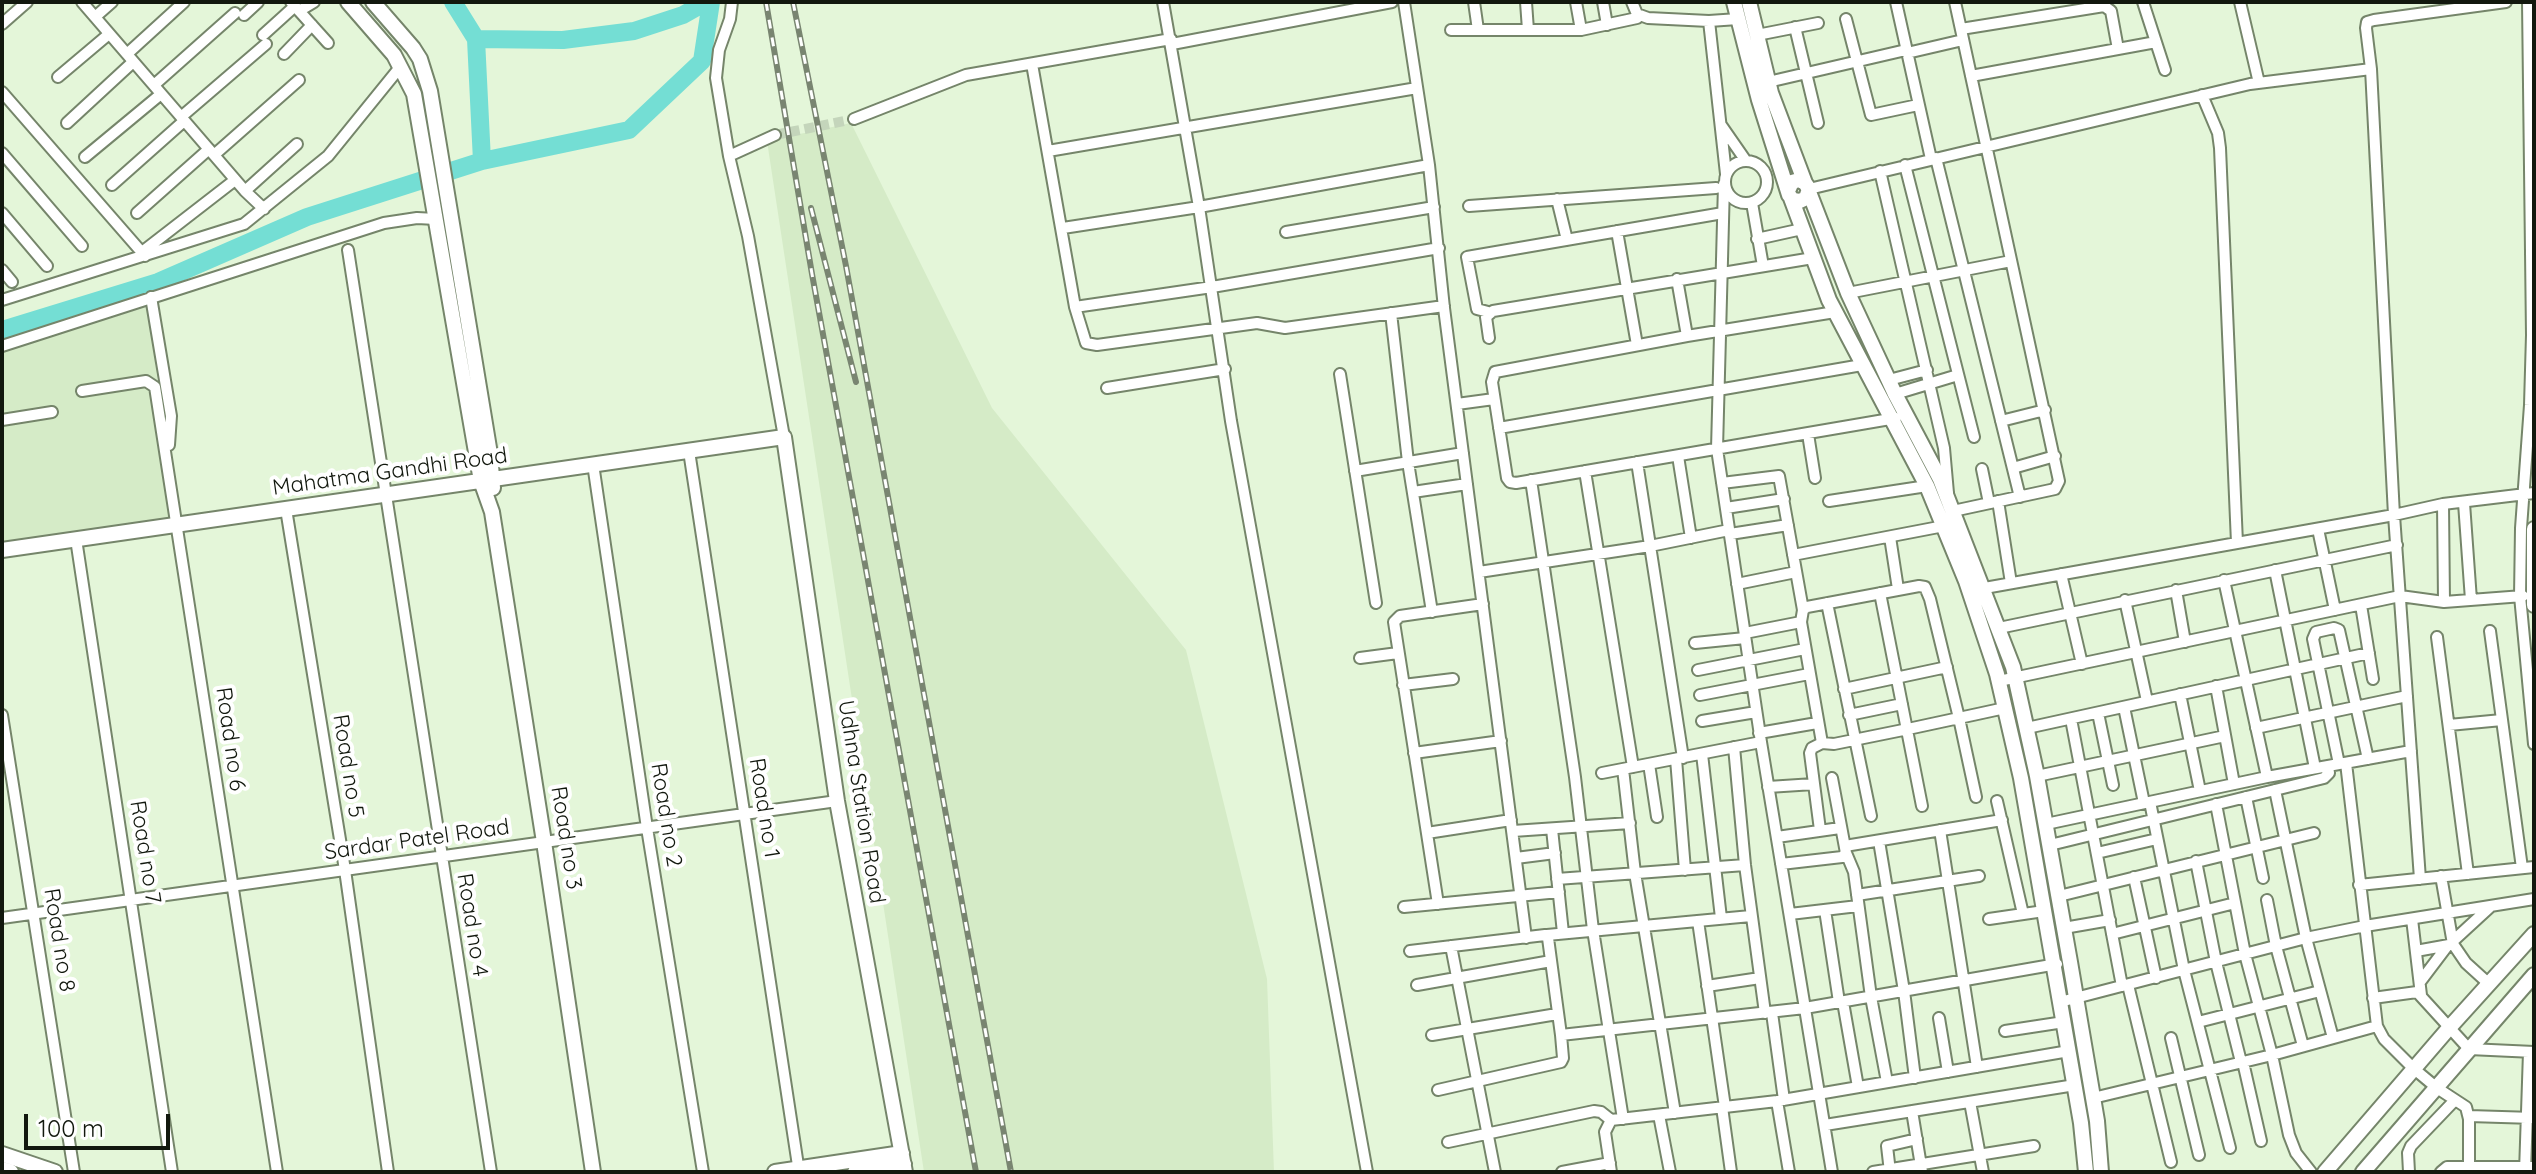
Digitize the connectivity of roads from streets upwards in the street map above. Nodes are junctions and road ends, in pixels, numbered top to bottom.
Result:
1 (27, 2) edge
2 (82, 2) edge
3 (112, 2) edge
4 (184, 2) edge
5 (258, 2) edge
6 (314, 2) edge
7 (348, 2) edge
8 (373, 2) edge
9 (732, 2) edge
10 (1163, 2) edge
11 (1392, 2) edge
12 (1404, 2) edge
13 (1474, 2) edge
14 (1526, 2) edge
15 (1576, 2) edge
16 (1603, 2) edge
17 (1632, 2) edge
18 (1896, 2) edge
19 (1955, 2) edge
20 (2143, 2) edge
21 (2240, 2) edge
22 (2506, 2) edge
23 (2528, 2) edge
24 (1748, 3) edge
25 (295, 7) edge
26 (1637, 14) junction
27 (95, 17) junction
28 (1738, 19) junction
29 (1846, 19) dead end
30 (1709, 21) junction
31 (1818, 23) dead end
32 (2, 24) edge
33 (312, 25) junction
34 (1607, 25) junction
35 (1795, 27) junction
36 (1451, 30) dead end
37 (1478, 30) junction
38 (1528, 30) junction
39 (1581, 30) junction
40 (109, 34) junction
41 (1757, 35) junction
42 (1962, 35) junction
43 (1171, 41) junction
44 (2156, 42) junction
45 (328, 43) dead end
46 (2118, 49) junction
47 (1907, 52) junction
48 (284, 54) dead end
49 (130, 58) junction
50 (1855, 62) junction
51 (1032, 64) junction
52 (401, 66) junction
53 (2371, 69) junction
54 (2165, 70) dead end
55 (1805, 73) junction
56 (1971, 76) junction
57 (58, 77) dead end
58 (299, 80) dead end
59 (1768, 82) junction
60 (2259, 83) junction
61 (1417, 88) junction
62 (157, 89) junction
63 (2, 92) edge
64 (2202, 95) junction
65 (1918, 105) junction
66 (183, 119) junction
67 (854, 119) tunnel mouth
68 (67, 123) dead end
69 (1818, 123) dead end
70 (1720, 124) junction
71 (1186, 126) junction
72 (775, 135) tunnel mouth
73 (297, 144) dead end
74 (1986, 146) junction
75 (1048, 151) junction
76 (212, 152) junction
77 (2, 153) edge
78 (729, 156) junction
79 (85, 157) dead end
80 (1934, 158) junction
81 (1746, 161) junction
82 (1429, 165) junction
83 (1905, 165) junction
84 (1880, 171) junction
85 (235, 180) junction
86 (1722, 182) junction
87 (112, 185) dead end
88 (1808, 188) junction
89 (1766, 190) junction
90 (245, 191) junction
91 (1789, 195) junction
92 (1557, 199) junction
93 (1752, 203) junction
94 (1469, 206) dead end
95 (1199, 207) junction
96 (1434, 207) junction
97 (264, 209) junction
98 (440, 212) junction
99 (2, 213) edge
100 (137, 213) dead end
101 (1723, 213) junction
102 (1063, 228) junction
103 (1802, 229) junction
104 (1617, 231) junction
105 (1286, 232) dead end
106 (1757, 239) junction
107 (1567, 240) junction
108 (82, 246) dead end
109 (1439, 248) junction
110 (348, 250) dead end
111 (143, 254) junction
112 (1813, 258) junction
113 (2011, 261) junction
114 (47, 266) dead end
115 (1763, 266) junction
116 (2, 270) edge
117 (1965, 270) junction
118 (1722, 272) junction
119 (1933, 276) junction
120 (1677, 279) junction
121 (1907, 281) junction
122 (12, 282) dead end
123 (1212, 287) junction
124 (1626, 289) junction
125 (1848, 293) junction
126 (151, 297) junction
127 (2, 300) edge
128 (1444, 306) junction
129 (1075, 307) junction
130 (1488, 312) junction
131 (1835, 312) junction
132 (1391, 313) junction
133 (1218, 327) junction
134 (1721, 330) junction
135 (1687, 336) junction
136 (1489, 338) dead end
137 (1637, 345) junction
138 (2, 346) edge
139 (1862, 365) junction
140 (1225, 369) junction
141 (1927, 370) junction
142 (1340, 374) dead end
143 (1958, 375) junction
144 (1889, 380) junction
145 (1930, 384) junction
146 (1107, 388) dead end
147 (1719, 390) junction
148 (82, 391) dead end
149 (1895, 394) junction
150 (1494, 399) junction
151 (1457, 404) junction
152 (2045, 410) junction
153 (52, 412) dead end
154 (1906, 414) junction
155 (2, 420) edge
156 (1891, 420) junction
157 (2001, 421) junction
158 (1499, 428) junction
159 (1808, 434) junction
160 (784, 437) junction
161 (1974, 437) dead end
162 (1717, 449) junction
163 (689, 451) junction
164 (1463, 453) junction
165 (1678, 456) junction
166 (2055, 456) junction
167 (167, 457) junction
168 (1408, 462) junction
169 (1637, 462) junction
170 (593, 464) junction
171 (2013, 468) junction
172 (1982, 469) dead end
173 (1355, 471) junction
174 (1585, 471) junction
175 (1815, 478) dead end
176 (487, 480) junction
177 (1531, 480) junction
178 (1722, 483) junction
179 (1467, 484) junction
180 (1927, 486) junction
181 (1413, 492) junction
182 (2529, 494) edge
183 (385, 495) junction
184 (2020, 497) junction
185 (1784, 499) junction
186 (1829, 501) dead end
187 (1993, 502) junction
188 (2464, 503) junction
189 (2443, 504) junction
190 (1951, 505) junction
191 (1726, 508) junction
192 (286, 509) junction
193 (2394, 515) junction
194 (178, 525) junction
195 (1788, 525) junction
196 (1944, 526) junction
197 (2318, 529) junction
198 (2534, 529) edge
199 (1730, 532) junction
200 (1890, 537) junction
201 (1691, 538) junction
202 (76, 539) junction
203 (2237, 543) junction
204 (2397, 545) junction
205 (1650, 546) junction
206 (2, 550) edge
207 (1598, 553) junction
208 (1793, 555) junction
209 (2325, 560) junction
210 (1543, 562) junction
211 (2275, 570) junction
212 (1479, 572) junction
213 (1796, 572) junction
214 (2061, 574) junction
215 (2224, 580) junction
216 (2011, 583) junction
217 (1737, 584) junction
218 (1898, 589) junction
219 (1976, 589) junction
220 (2176, 590) junction
221 (1880, 593) junction
222 (2526, 595) edge
223 (2400, 596) junction
224 (2125, 600) junction
225 (2471, 600) junction
226 (2444, 602) junction
227 (1376, 603) dead end
228 (1827, 603) junction
229 (1483, 604) junction
230 (2361, 605) junction
231 (2534, 605) edge
232 (2335, 610) junction
233 (2070, 611) junction
234 (1432, 612) junction
235 (1802, 616) junction
236 (2285, 621) junction
237 (1999, 628) junction
238 (2234, 631) junction
239 (2490, 631) dead end
240 (1745, 636) junction
241 (2437, 637) dead end
242 (2185, 642) junction
243 (1695, 643) dead end
244 (1805, 649) junction
245 (2136, 652) junction
246 (1398, 653) junction
247 (2369, 653) junction
248 (1360, 658) dead end
249 (2345, 658) junction
250 (1748, 659) junction
251 (2082, 664) junction
252 (2319, 664) junction
253 (1947, 667) junction
254 (2295, 669) junction
255 (1698, 670) dead end
256 (1809, 674) junction
257 (2016, 677) junction
258 (1897, 678) junction
259 (1453, 679) dead end
260 (2373, 679) dead end
261 (2245, 680) junction
262 (1999, 681) junction
263 (1403, 685) junction
264 (1752, 686) junction
265 (2216, 686) junction
266 (1844, 689) junction
267 (2180, 694) junction
268 (1700, 695) dead end
269 (2407, 696) junction
270 (2147, 701) junction
271 (1902, 704) junction
272 (2124, 707) junction
273 (2356, 707) junction
274 (2005, 708) junction
275 (1756, 712) junction
276 (2098, 713) junction
277 (2329, 713) junction
278 (2, 715) edge
279 (1849, 715) junction
280 (1959, 718) junction
281 (2305, 718) junction
282 (2071, 719) junction
283 (2502, 720) junction
284 (1702, 721) dead end
285 (1817, 723) junction
286 (2449, 725) junction
287 (2027, 728) junction
288 (2256, 728) junction
289 (1908, 729) junction
290 (2225, 736) junction
291 (1760, 737) junction
292 (1854, 739) junction
293 (1501, 741) junction
294 (1822, 743) junction
295 (2190, 743) junction
296 (2534, 744) edge
297 (1734, 747) junction
298 (2411, 751) junction
299 (1414, 753) junction
300 (1702, 754) junction
301 (2134, 755) junction
302 (1680, 758) junction
303 (2368, 759) junction
304 (2108, 761) junction
305 (1649, 764) junction
306 (2338, 764) junction
307 (2081, 767) junction
308 (1628, 768) junction
309 (2315, 768) junction
310 (1602, 773) dead end
311 (2037, 776) junction
312 (2267, 777) junction
313 (1832, 778) dead end
314 (1814, 784) junction
315 (2234, 784) junction
316 (2113, 785) dead end
317 (1768, 787) junction
318 (2275, 790) junction
319 (2200, 791) junction
320 (1976, 797) dead end
321 (2246, 797) junction
322 (837, 801) junction
323 (1997, 801) dead end
324 (2147, 802) junction
325 (2216, 804) junction
326 (1922, 806) dead end
327 (744, 814) junction
328 (2090, 814) junction
329 (1871, 816) dead end
330 (1657, 817) dead end
331 (2002, 820) junction
332 (2154, 820) junction
333 (1630, 823) junction
334 (2046, 824) junction
335 (1512, 826) junction
336 (1581, 826) junction
337 (647, 828) junction
338 (1840, 828) junction
339 (1552, 829) junction
340 (1820, 830) junction
341 (1940, 830) junction
342 (1427, 833) junction
343 (2314, 833) dead end
344 (2094, 834) junction
345 (1777, 837) junction
346 (2157, 839) junction
347 (2286, 839) junction
348 (1879, 841) junction
349 (544, 842) junction
350 (2050, 845) junction
351 (2257, 846) junction
352 (1846, 850) junction
353 (1555, 853) junction
354 (2097, 853) junction
355 (2226, 854) junction
356 (440, 857) junction
357 (1516, 858) junction
358 (2196, 861) junction
359 (1781, 864) junction
360 (1745, 865) junction
361 (1715, 867) junction
362 (2534, 867) edge
363 (2522, 868) junction
364 (345, 870) junction
365 (1685, 870) junction
366 (2164, 870) junction
367 (1635, 873) junction
368 (2468, 874) junction
369 (1979, 876) dead end
370 (2441, 876) junction
371 (1587, 877) junction
372 (2134, 877) junction
373 (2263, 878) dead end
374 (1557, 879) junction
375 (2420, 879) junction
376 (1948, 881) junction
377 (2103, 885) junction
378 (2359, 885) junction
379 (231, 886) junction
380 (1886, 891) junction
381 (1559, 892) junction
382 (1520, 896) junction
383 (2059, 896) junction
384 (2534, 899) edge
385 (132, 900) junction
386 (1857, 900) junction
387 (2267, 900) dead end
388 (2235, 903) junction
389 (1438, 904) junction
390 (2491, 906) junction
391 (1404, 907) dead end
392 (1825, 910) junction
393 (2044, 911) junction
394 (2205, 911) junction
395 (2448, 913) junction
396 (35, 914) junction
397 (1790, 914) junction
398 (2023, 914) junction
399 (1751, 916) junction
400 (2, 918) edge
401 (1721, 918) junction
402 (1989, 919) dead end
403 (2174, 919) junction
404 (2412, 919) junction
405 (2110, 920) junction
406 (1698, 921) junction
407 (1644, 925) junction
408 (2145, 926) junction
409 (2365, 926) junction
410 (2064, 928) junction
411 (1593, 930) junction
412 (1563, 933) junction
413 (2112, 934) junction
414 (2534, 934) edge
415 (1547, 935) junction
416 (1526, 938) junction
417 (2306, 938) junction
418 (2451, 943) junction
419 (1451, 946) junction
420 (2276, 946) junction
421 (1410, 951) dead end
422 (2416, 951) junction
423 (2245, 954) junction
424 (1551, 961) junction
425 (2070, 962) junction
426 (2216, 962) junction
427 (2053, 964) junction
428 (2184, 970) junction
429 (2534, 975) edge
430 (1457, 978) junction
431 (1760, 978) junction
432 (2156, 978) junction
433 (1964, 980) junction
434 (2420, 982) junction
435 (2488, 983) junction
436 (1417, 985) dead end
437 (1707, 986) junction
438 (2125, 986) junction
439 (1904, 991) junction
440 (2320, 991) junction
441 (2421, 995) junction
442 (1871, 997) junction
443 (2077, 998) junction
444 (2289, 998) junction
445 (2373, 998) junction
446 (1841, 1002) junction
447 (2060, 1002) junction
448 (2259, 1006) junction
449 (1805, 1008) junction
450 (1768, 1013) junction
451 (1557, 1014) junction
452 (2229, 1014) junction
453 (1939, 1018) dead end
454 (1712, 1020) junction
455 (2064, 1022) junction
456 (2198, 1022) junction
457 (1661, 1025) junction
458 (2377, 1026) junction
459 (2449, 1028) junction
460 (1467, 1029) junction
461 (1609, 1031) junction
462 (2005, 1031) dead end
463 (1432, 1035) dead end
464 (1561, 1035) junction
465 (2171, 1038) dead end
466 (2333, 1038) junction
467 (2303, 1046) junction
468 (2469, 1049) junction
469 (2069, 1051) junction
470 (2531, 1052) edge
471 (2272, 1055) junction
472 (2242, 1062) junction
473 (1977, 1067) junction
474 (2413, 1068) junction
475 (2210, 1070) junction
476 (1948, 1072) junction
477 (2181, 1077) junction
478 (1915, 1078) junction
479 (1477, 1081) junction
480 (1887, 1082) junction
481 (2152, 1084) junction
482 (2075, 1085) junction
483 (1858, 1087) junction
484 (2437, 1088) junction
485 (1438, 1090) dead end
486 (1819, 1094) junction
487 (2093, 1098) junction
488 (1781, 1100) junction
489 (2455, 1100) junction
490 (1970, 1102) junction
491 (1724, 1107) junction
492 (1912, 1111) junction
493 (1675, 1113) junction
494 (1659, 1115) junction
495 (2469, 1116) junction
496 (2530, 1118) edge
497 (1623, 1119) junction
498 (1611, 1120) junction
499 (1825, 1125) junction
500 (1488, 1134) junction
501 (1917, 1139) junction
502 (2261, 1141) dead end
503 (1448, 1142) dead end
504 (2034, 1146) dead end
505 (2230, 1148) dead end
506 (2, 1154) edge
507 (1980, 1155) junction
508 (2199, 1155) dead end
509 (2171, 1162) dead end
510 (904, 1163) edge
511 (1610, 1167) edge
512 (1922, 1168) edge
513 (2, 1169) edge
514 (2469, 1169) edge
515 (2528, 1169) edge
516 (799, 1170) edge
517 (1890, 1171) edge
518 (11, 1172) edge
519 (55, 1172) edge
520 (74, 1172) edge
521 (172, 1172) edge
522 (277, 1172) edge
523 (388, 1172) edge
524 (491, 1172) edge
525 (593, 1172) edge
526 (703, 1172) edge
527 (775, 1172) edge
528 (855, 1172) edge
529 (1367, 1172) edge
530 (1495, 1172) edge
531 (1562, 1172) edge
532 (1670, 1172) edge
533 (1731, 1172) edge
534 (1789, 1172) edge
535 (1832, 1172) edge
536 (1873, 1172) edge
537 (1983, 1172) edge
538 (2086, 1172) edge
539 (2101, 1172) edge
540 (2311, 1172) edge
541 (2325, 1172) edge
542 (2363, 1172) edge
543 (2409, 1172) edge
544 (2441, 1172) edge

1 - 32 street
2 - 27 street
3 - 27 street
4 - 49 street
5 - 62 street
6 - 25 street
7 - 52 street
8 - 98 street
9 - 78 street
10 - 43 street
11 - 43 street
12 - 61 street
13 - 37 street
14 - 38 street
15 - 39 street
16 - 34 street
17 - 26 street
18 - 47 street
19 - 42 street
20 - 44 street
21 - 60 street
22 - 53 street
23 - 182 street
24 - 28 street
24 - 41 street
25 - 33 street
25 - 66 street
26 - 30 street
26 - 34 street
27 - 40 street
28 - 30 street
28 - 91 street
29 - 50 street
30 - 70 street
31 - 35 street
33 - 45 street
33 - 48 street
34 - 39 street
35 - 41 street
35 - 55 street
36 - 37 street
37 - 38 street
38 - 39 street
40 - 49 street
40 - 57 street
41 - 59 street
42 - 46 street
42 - 47 street
42 - 56 street
43 - 51 street
43 - 71 street
44 - 46 street
44 - 54 street
46 - 56 street
47 - 50 street
47 - 65 street
49 - 62 street
49 - 68 street
50 - 55 street
50 - 65 street
51 - 67 street
51 - 75 street
52 - 97 street
52 - 98 street
53 - 60 street
53 - 193 street
55 - 59 street
55 - 69 street
56 - 74 street
58 - 76 street
59 - 88 street
60 - 64 street
61 - 71 street
61 - 82 street
62 - 66 street
62 - 79 street
63 - 111 street
64 - 74 street
64 - 203 street
65 - 80 street
66 - 76 street
66 - 87 street
70 - 81 street
70 - 86 street
71 - 75 street
71 - 95 street
72 - 78 street
73 - 90 street
74 - 80 street
74 - 113 street
75 - 102 street
76 - 85 street
76 - 100 street
77 - 108 street
78 - 160 street
80 - 83 street
80 - 117 street
81 - 86 street
81 - 89 street
82 - 95 street
82 - 96 street
83 - 84 street
83 - 119 street
84 - 88 street
84 - 121 street
85 - 90 street
85 - 111 street
86 - 92 street
86 - 93 street
86 - 101 street
88 - 91 street
88 - 125 street
89 - 91 street
89 - 93 street
90 - 97 street
91 - 103 street
92 - 94 street
92 - 107 street
93 - 106 street
95 - 102 street
95 - 123 street
96 - 105 street
96 - 109 street
97 - 111 street
98 - 126 street
98 - 176 street, Road no 3
99 - 114 street
101 - 104 street
101 - 118 street
102 - 129 street
103 - 106 street
103 - 112 street
104 - 107 street
104 - 124 street
106 - 115 street
107 - 130 street
109 - 123 street
109 - 128 street
110 - 183 street, Road no 4
111 - 127 street
112 - 115 street
112 - 131 street
113 - 117 street
113 - 152 street
115 - 118 street
116 - 122 street
117 - 119 street
117 - 157 street
118 - 120 street
118 - 134 street
119 - 121 street
119 - 143 street
120 - 124 street
120 - 135 street
121 - 125 street
121 - 141 street
123 - 129 street
123 - 133 street
124 - 130 street
124 - 137 street
125 - 144 street
126 - 138 street
126 - 167 street
128 - 132 street
128 - 151 street
129 - 133 street
130 - 136 street
131 - 134 street
131 - 139 street
132 - 133 street
132 - 168 street
133 - 140 street
134 - 135 street
134 - 147 street
135 - 137 street
137 - 150 street
139 - 147 street
139 - 156 street
140 - 146 street
140 - 529 street
141 - 144 street
141 - 145 street
142 - 173 street
143 - 145 street
143 - 161 street
144 - 149 street
145 - 149 street
145 - 190 street
147 - 158 street
147 - 162 street
148 - 167 street, Road no 6
149 - 154 street
150 - 151 street
150 - 158 street
151 - 164 street
152 - 157 street
152 - 166 street
153 - 155 street
154 - 156 street
154 - 190 street
156 - 159 street
156 - 180 street
157 - 171 street
158 - 177 street
159 - 162 street
159 - 175 street
160 - 163 street, Mahatma Gandhi Road
160 - 322 street, Udhna Station Road
162 - 165 street
162 - 178 street
163 - 170 street, Mahatma Gandhi Road
163 - 327 street, Road no 1
164 - 168 street
164 - 179 street
165 - 169 street
165 - 201 street
166 - 171 street
166 - 184 street
167 - 194 street, Road no 6
168 - 173 street
168 - 181 street
169 - 174 street
169 - 205 street
170 - 176 street, Mahatma Gandhi Road
170 - 337 street, Road no 2
171 - 184 street
172 - 187 street
173 - 227 street
174 - 177 street
174 - 207 street
176 - 183 street, Mahatma Gandhi Road
176 - 349 street, Road no 3
177 - 210 street
178 - 185 street
178 - 191 street
179 - 181 street
179 - 212 street
180 - 186 street
180 - 196 street
181 - 234 street
182 - 188 street
182 - 222 street
183 - 192 street, Mahatma Gandhi Road
183 - 356 street, Road no 4
184 - 187 street
185 - 191 street
185 - 195 street
187 - 190 street
187 - 216 street
188 - 189 street
188 - 225 street
189 - 193 street
189 - 226 street
190 - 219 street
191 - 199 street
192 - 194 street, Mahatma Gandhi Road
192 - 364 street, Road no 5
193 - 197 street
193 - 204 street
194 - 202 street, Mahatma Gandhi Road
194 - 379 street, Road no 6
195 - 199 street
195 - 208 street
196 - 200 street
196 - 219 street
197 - 203 street
197 - 209 street
198 - 222 street
199 - 201 street
199 - 217 street
200 - 208 street
200 - 218 street
201 - 205 street
202 - 206 street, Mahatma Gandhi Road
202 - 385 street, Road no 7
203 - 214 street
204 - 209 street
204 - 223 street
205 - 207 street
205 - 302 street
207 - 210 street
207 - 308 street
208 - 213 street
209 - 211 street
209 - 232 street
210 - 212 street
210 - 336 street
211 - 215 street
211 - 236 street
212 - 229 street
213 - 217 street
213 - 235 street
214 - 216 street
214 - 233 street
215 - 220 street
215 - 238 street
216 - 219 street
217 - 240 street
218 - 221 street
218 - 253 street
219 - 237 street
219 - 262 street
220 - 224 street
220 - 242 street
221 - 228 street
221 - 258 street
222 - 225 street
222 - 231 street
222 - 296 street
223 - 226 street
223 - 230 street
223 - 269 street
224 - 233 street
224 - 245 street
225 - 226 street
228 - 235 street
228 - 266 street
229 - 234 street
229 - 293 street
230 - 232 street
230 - 247 street
232 - 236 street
233 - 237 street
233 - 251 street
234 - 246 street
235 - 240 street
235 - 244 street
236 - 238 street
236 - 254 street
237 - 257 street
238 - 242 street
238 - 261 street
239 - 283 street
240 - 243 street
240 - 250 street
241 - 286 street
242 - 245 street
244 - 250 street
244 - 256 street
245 - 251 street
245 - 270 street
246 - 248 street
246 - 263 street
247 - 249 street
247 - 260 street
249 - 252 street
249 - 252 street
249 - 273 street
250 - 255 street
250 - 264 street
251 - 257 street
252 - 254 street
252 - 277 street
253 - 258 street
253 - 280 street
254 - 261 street
254 - 281 street
256 - 264 street
256 - 285 street
257 - 262 street
257 - 287 street
258 - 266 street
258 - 271 street
259 - 263 street
261 - 265 street
261 - 288 street
262 - 274 street
263 - 299 street
264 - 268 street
264 - 275 street
265 - 267 street
265 - 290 street
266 - 279 street
267 - 270 street
267 - 295 street
269 - 273 street
269 - 298 street
270 - 272 street
271 - 279 street
271 - 289 street
272 - 276 street
272 - 301 street
273 - 277 street
273 - 303 street
274 - 280 street
274 - 393 street
275 - 284 street
275 - 291 street
276 - 282 street
276 - 304 street
277 - 281 street
277 - 306 street
278 - 396 street, Road no 8
279 - 292 street
280 - 289 street
280 - 320 street
281 - 288 street
281 - 309 street
282 - 287 street
282 - 307 street
283 - 286 street
283 - 363 street
285 - 291 street
285 - 294 street
286 - 368 street
287 - 311 street
288 - 312 street
289 - 292 street
289 - 326 street
290 - 295 street
290 - 315 street
291 - 297 street
291 - 317 street
292 - 294 street
292 - 329 street
293 - 299 street
293 - 335 street
294 - 314 street
295 - 301 street
295 - 319 street
297 - 300 street
297 - 360 street
298 - 303 street
298 - 375 street
299 - 342 street
300 - 302 street
300 - 361 street
301 - 304 street
301 - 324 street
302 - 305 street
302 - 365 street
303 - 306 street
304 - 307 street
304 - 316 street
305 - 308 street
305 - 330 street
306 - 309 street
306 - 318 street
306 - 378 street
307 - 311 street
307 - 328 street
308 - 310 street
308 - 333 street
309 - 312 street
311 - 334 street
312 - 315 street
313 - 338 street
314 - 317 street
314 - 340 street
315 - 319 street
317 - 345 street
318 - 321 street
318 - 347 street
319 - 324 street
321 - 325 street
321 - 351 street
322 - 327 street, Sardar Patel Road
322 - 510 street, Udhna Station Road
323 - 331 street
324 - 328 street
324 - 332 street
325 - 332 street
325 - 355 street
327 - 337 street, Sardar Patel Road
327 - 516 street, Road no 1
328 - 334 street
328 - 344 street
331 - 341 street
331 - 398 street
332 - 344 street
332 - 346 street
333 - 336 street
333 - 367 street
334 - 350 street
335 - 339 street
335 - 342 street
335 - 357 street
336 - 339 street
336 - 371 street
337 - 349 street, Sardar Patel Road
337 - 526 street, Road no 2
338 - 340 street
338 - 352 street
339 - 353 street
340 - 345 street
341 - 348 street
341 - 376 street
342 - 389 street
343 - 347 street
344 - 350 street
344 - 354 street
345 - 359 street
346 - 354 street
346 - 366 street
347 - 351 street
347 - 417 street
348 - 352 street
348 - 380 street
349 - 356 street, Sardar Patel Road
349 - 525 street, Road no 3
350 - 383 street
351 - 355 street
351 - 373 street
352 - 359 street
352 - 386 street
353 - 357 street
353 - 374 street
354 - 377 street
355 - 358 street
355 - 388 street
356 - 364 street, Sardar Patel Road
356 - 524 street, Road no 4
357 - 382 street
358 - 366 street
358 - 394 street
359 - 397 street
360 - 361 street
360 - 399 street
361 - 365 street
361 - 401 street
362 - 363 street
363 - 368 street
364 - 379 street, Sardar Patel Road
364 - 523 street, Road no 5
365 - 367 street
366 - 372 street
366 - 403 street
367 - 371 street
367 - 407 street
368 - 370 street
369 - 376 street
370 - 375 street
370 - 395 street
371 - 374 street
371 - 411 street
372 - 377 street
372 - 408 street
374 - 381 street
375 - 378 street
376 - 380 street
376 - 433 street
377 - 383 street
377 - 405 street
378 - 409 street
379 - 385 street, Sardar Patel Road
379 - 522 street, Road no 6
380 - 386 street
380 - 439 street
381 - 382 street
381 - 412 street
382 - 389 street
382 - 416 street
383 - 410 street
384 - 390 street
385 - 396 street, Sardar Patel Road
385 - 521 street, Road no 7
386 - 392 street
386 - 442 street
387 - 420 street
388 - 394 street
388 - 423 street
389 - 391 street
390 - 395 street
390 - 418 street
392 - 397 street
392 - 446 street
393 - 398 street
393 - 427 street
394 - 403 street
394 - 426 street
395 - 404 street
395 - 418 street
396 - 400 street, Sardar Patel Road
396 - 520 street, Road no 8
397 - 449 street
398 - 402 street
399 - 401 street
399 - 431 street
401 - 406 street
403 - 408 street
403 - 428 street
404 - 409 street
404 - 422 street
405 - 410 street
405 - 413 street
406 - 407 street
406 - 437 street
407 - 411 street
407 - 457 street
408 - 413 street
408 - 432 street
409 - 417 street
409 - 445 street
410 - 425 street
411 - 412 street
411 - 461 street
412 - 415 street
413 - 438 street
414 - 435 street
415 - 416 street
415 - 424 street
416 - 419 street
417 - 420 street
417 - 440 street
418 - 422 street
418 - 434 street
418 - 435 street
419 - 421 street
419 - 430 street
420 - 423 street
420 - 444 street
422 - 434 street
423 - 426 street
423 - 448 street
424 - 430 street
424 - 451 street
425 - 427 street
425 - 443 street
426 - 428 street
426 - 452 street
427 - 433 street
427 - 447 street
428 - 432 street
428 - 456 street
429 - 468 street
430 - 436 street
430 - 460 street
431 - 437 street
431 - 450 street
432 - 438 street
433 - 439 street
433 - 473 street
434 - 441 street
435 - 459 street
437 - 454 street
438 - 443 street
438 - 481 street
439 - 442 street
439 - 478 street
440 - 444 street
440 - 466 street
441 - 445 street
441 - 459 street
442 - 446 street
442 - 480 street
443 - 447 street
443 - 487 street
444 - 448 street
444 - 467 street
445 - 458 street
446 - 449 street
446 - 483 street
447 - 455 street
448 - 452 street
448 - 471 street
449 - 450 street
449 - 486 street
450 - 454 street
450 - 488 street
451 - 460 street
451 - 464 street
452 - 456 street
452 - 472 street
453 - 476 street
454 - 457 street
454 - 491 street
455 - 462 street
455 - 469 street
456 - 475 street
457 - 461 street
457 - 493 street
458 - 466 street
458 - 474 street
459 - 468 street
459 - 474 street
460 - 463 street
460 - 479 street
461 - 464 street
461 - 497 street
464 - 479 street
465 - 477 street
466 - 467 street
467 - 471 street
468 - 470 street
468 - 484 street
469 - 473 street
469 - 482 street
470 - 496 street
471 - 472 street
471 - 540 street
472 - 475 street
472 - 502 street
473 - 476 street
474 - 484 street
474 - 541 street
475 - 477 street
475 - 505 street
476 - 478 street
477 - 481 street
477 - 508 street
478 - 480 street
479 - 485 street
479 - 500 street
480 - 483 street
481 - 487 street
481 - 509 street
482 - 490 street
482 - 538 street
483 - 486 street
484 - 489 street
484 - 542 street
486 - 488 street
486 - 499 street
487 - 539 street
488 - 491 street
488 - 534 street
489 - 495 street
489 - 543 street
490 - 492 street
490 - 507 street
491 - 493 street
491 - 533 street
492 - 499 street
492 - 501 street
493 - 494 street
494 - 497 street
494 - 532 street
495 - 496 street
495 - 514 street
496 - 515 street
497 - 498 street
498 - 500 street
498 - 511 street
499 - 535 street
500 - 503 street
500 - 530 street
501 - 512 street
501 - 517 street
504 - 507 street
506 - 519 street
507 - 512 street
507 - 537 street
510 - 516 street
510 - 528 street
511 - 531 street
512 - 517 street
513 - 518 street
514 - 515 street
514 - 544 street
516 - 527 street
517 - 536 street

